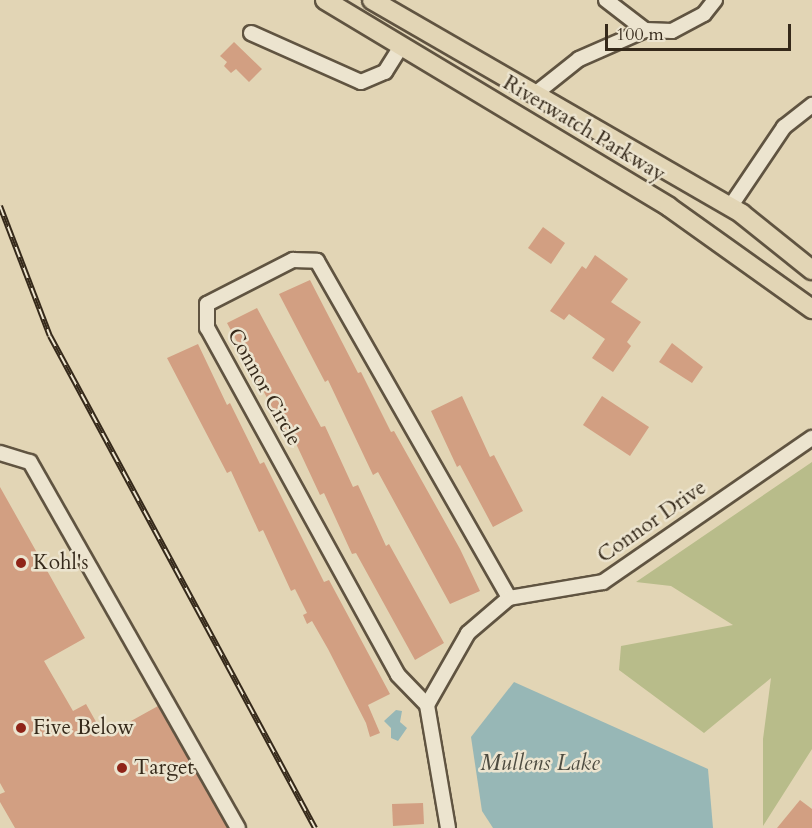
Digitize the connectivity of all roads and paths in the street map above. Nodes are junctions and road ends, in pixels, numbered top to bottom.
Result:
1 (325, 0) edge
2 (372, 0) edge
3 (606, 0) edge
4 (715, 0) edge
5 (645, 30) junction
6 (251, 33) dead end
7 (401, 46) junction
8 (535, 94) junction
9 (812, 105) edge
10 (730, 207) junction
11 (812, 270) edge
12 (812, 309) edge
13 (812, 438) edge
14 (0, 453) edge
15 (509, 598) junction
16 (428, 705) junction
17 (238, 828) edge
18 (448, 828) edge

1 - 7 main road, Riverwatch Parkway
2 - 8 main road, Riverwatch Parkway
3 - 5 street
4 - 5 street
5 - 8 street
6 - 7 street
7 - 12 main road, Riverwatch Parkway
8 - 10 main road, Riverwatch Parkway
9 - 10 street
10 - 11 main road, Riverwatch Parkway
13 - 15 street, Connor Drive
14 - 17 street
15 - 16 street
15 - 16 street, Connor Circle
16 - 18 street

